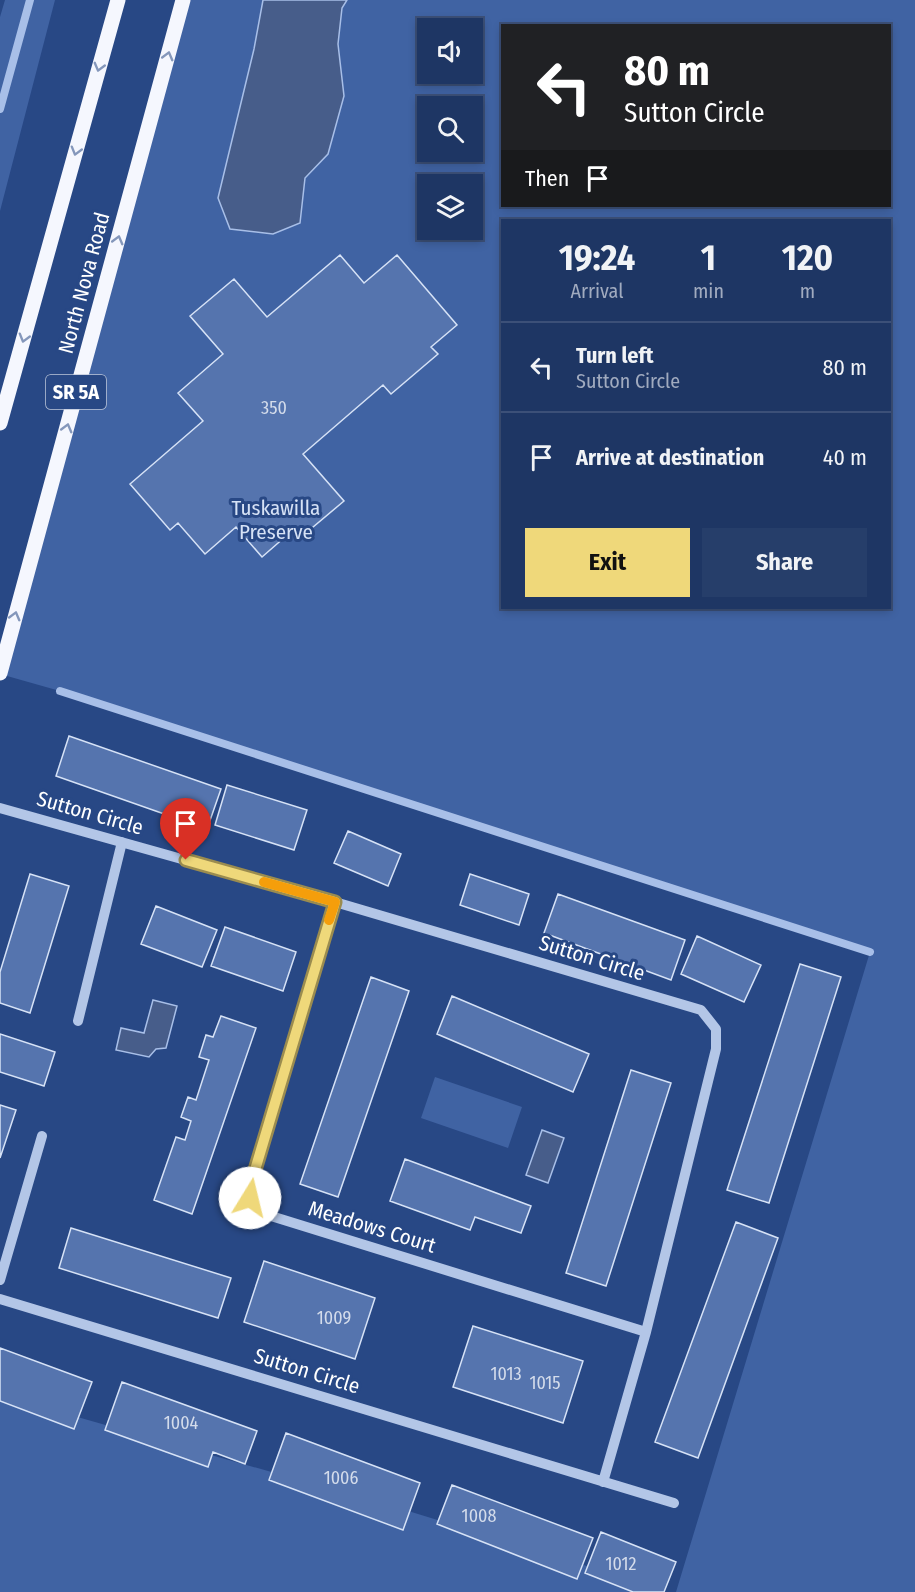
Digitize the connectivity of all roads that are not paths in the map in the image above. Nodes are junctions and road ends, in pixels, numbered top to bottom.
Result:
1 (118, 0) edge
2 (183, 0) edge
3 (0, 423) edge
4 (0, 673) edge
5 (0, 808) edge
6 (122, 842) junction
7 (335, 902) junction
8 (78, 1021) dead end
9 (42, 1136) dead end
10 (0, 1280) edge
11 (0, 1299) edge
12 (646, 1332) junction
13 (603, 1482) junction
14 (674, 1503) dead end

1 -> 3 main road, North Nova Road / SR 5A
4 -> 2 main road, North Nova Road / SR 5A
5 - 6 street, Sutton Circle
6 - 7 street, Sutton Circle
6 - 8 street
7 - 12 street, Sutton Circle
7 - 12 street, Meadows Court
9 - 10 street
11 - 13 street, Sutton Circle
12 - 13 street, Sutton Circle
13 - 14 street, Sutton Circle

